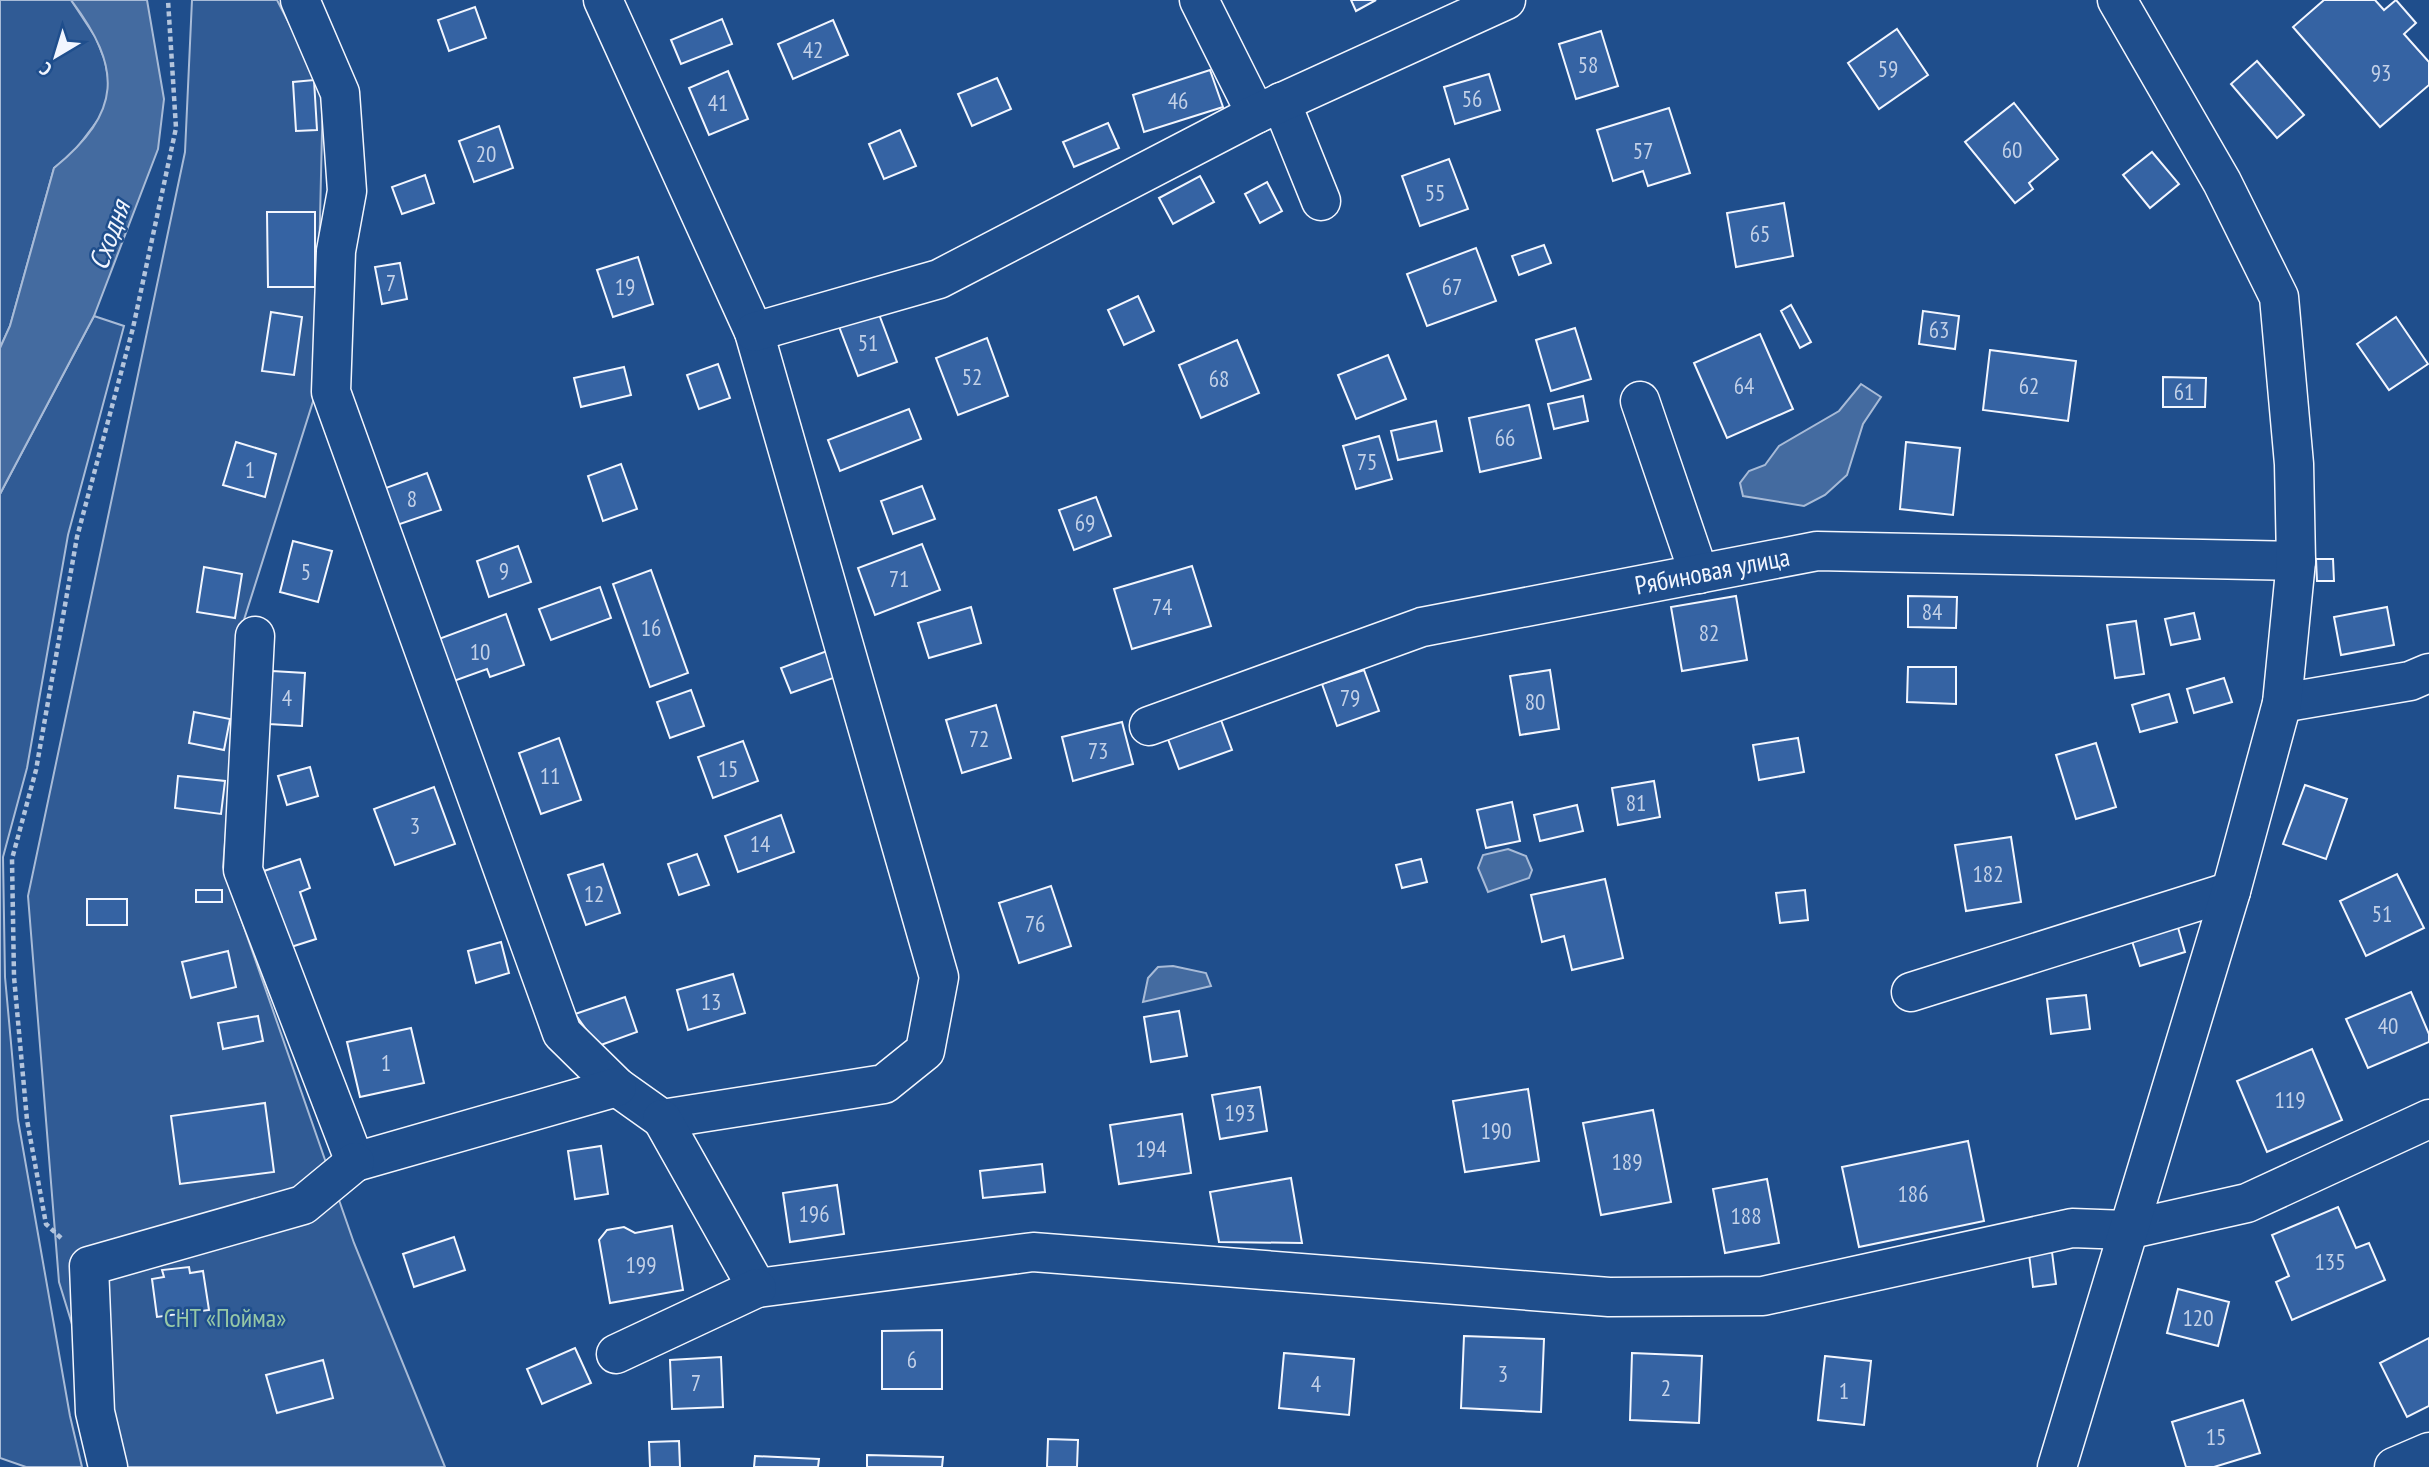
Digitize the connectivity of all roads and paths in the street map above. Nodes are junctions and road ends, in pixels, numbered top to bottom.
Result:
1 (168, 0) edge
2 (300, 0) edge
3 (603, 0) edge
4 (1199, 0) edge
5 (1506, 0) edge
6 (2117, 0) edge
7 (1268, 108) junction
8 (1321, 201) dead end
9 (754, 332) junction
10 (1640, 401) dead end
11 (2295, 561) junction
12 (1699, 573) junction
13 (255, 636) dead end
14 (2429, 673) edge
15 (2282, 703) junction
16 (1149, 726) dead end
17 (2231, 891) junction
18 (1911, 992) dead end
19 (617, 1087) junction
20 (662, 1119) junction
21 (2429, 1119) edge
22 (355, 1162) junction
23 (2127, 1230) junction
24 (89, 1266) junction
25 (757, 1288) junction
26 (616, 1354) dead end
27 (2429, 1452) edge
28 (108, 1467) edge
29 (2057, 1467) edge
30 (2394, 1467) edge

1 - 24 path
2 - 19 street
3 - 9 street
4 - 7 street
5 - 7 street
6 - 11 street
7 - 8 street
7 - 9 street
9 - 20 street
10 - 12 street
11 - 12 street, Рябиновая улица
11 - 15 street
12 - 16 street, Рябиновая улица
13 - 22 street
14 - 15 street
15 - 17 street
17 - 18 street
17 - 23 street
19 - 20 street
19 - 22 street
20 - 25 street
21 - 23 street
22 - 24 street
23 - 25 street
23 - 29 street
24 - 28 street
25 - 26 street
27 - 30 street

